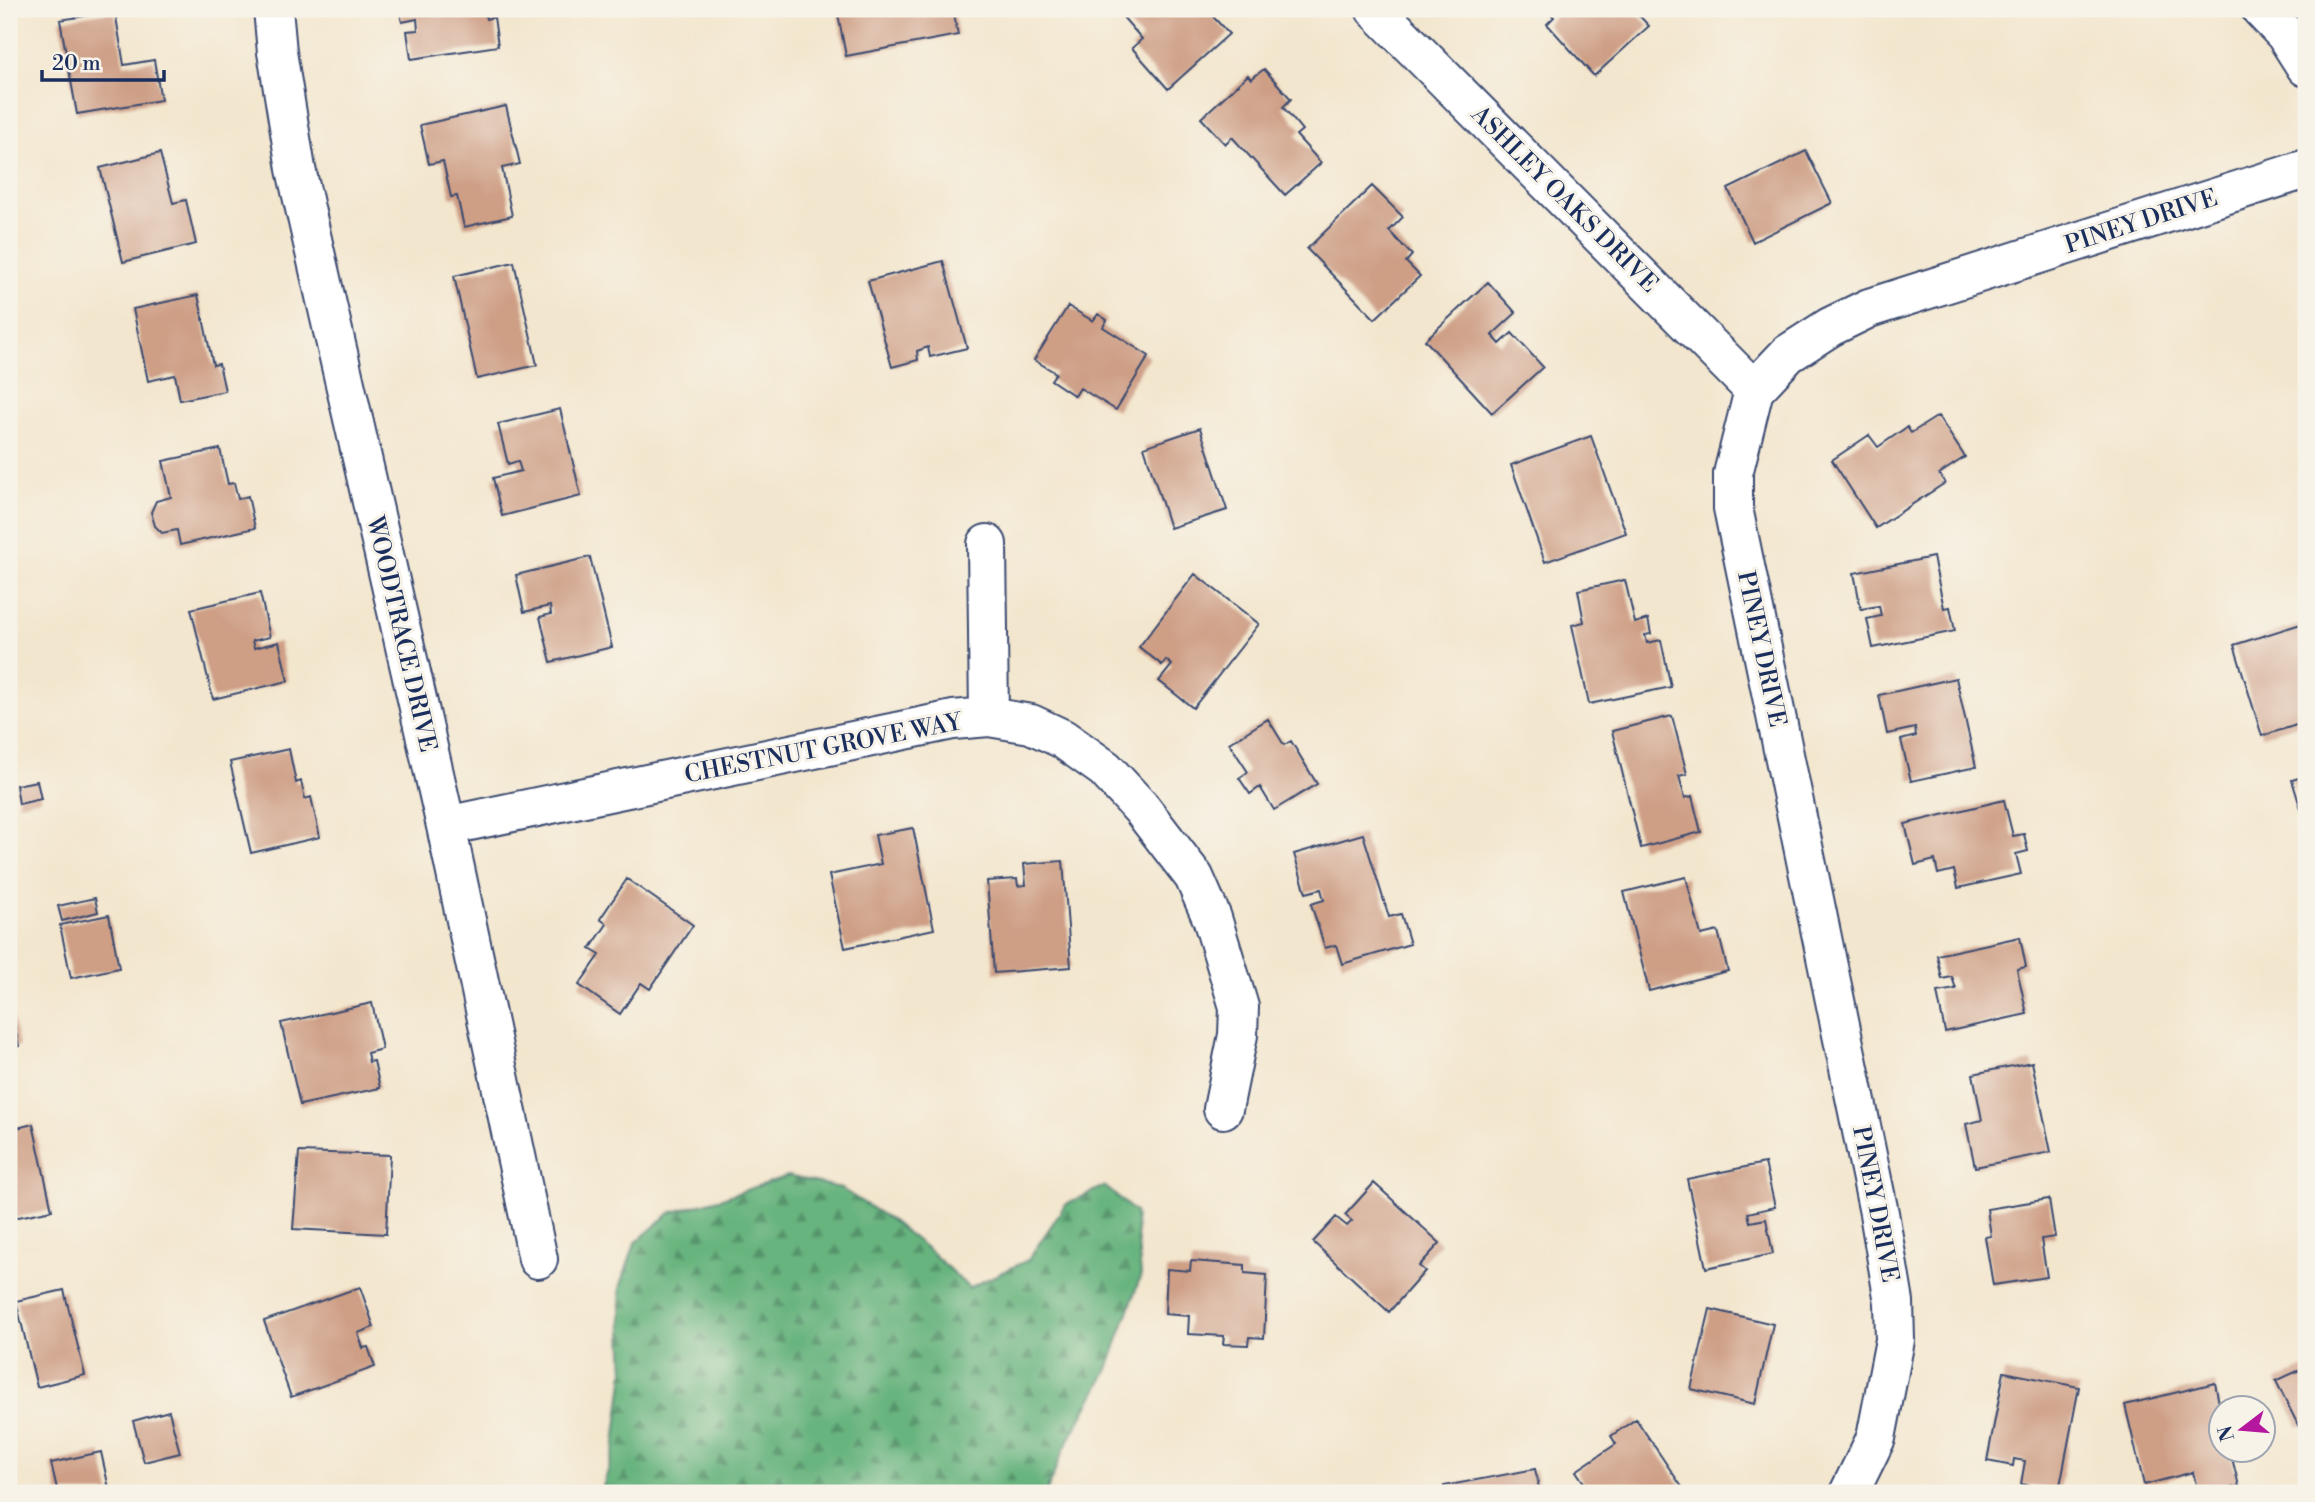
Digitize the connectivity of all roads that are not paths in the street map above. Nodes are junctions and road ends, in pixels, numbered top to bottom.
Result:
1 (273, 9) edge
2 (1375, 9) edge
3 (2261, 9) edge
4 (2306, 67) edge
5 (2306, 169) edge
6 (1754, 390) junction
7 (987, 544) dead end
8 (989, 717) junction
9 (446, 826) junction
10 (1223, 1109) dead end
11 (538, 1259) dead end
12 (1849, 1493) edge

1 - 9 street, WOODTRACE DRIVE
2 - 6 street, ASHLEY OAKS DRIVE
3 - 4 street
5 - 6 street, PINEY DRIVE
6 - 12 street, PINEY DRIVE
7 - 8 street
8 - 9 street, CHESTNUT GROVE WAY
8 - 10 street, CHESTNUT GROVE WAY
9 - 11 street, WOODTRACE DRIVE

